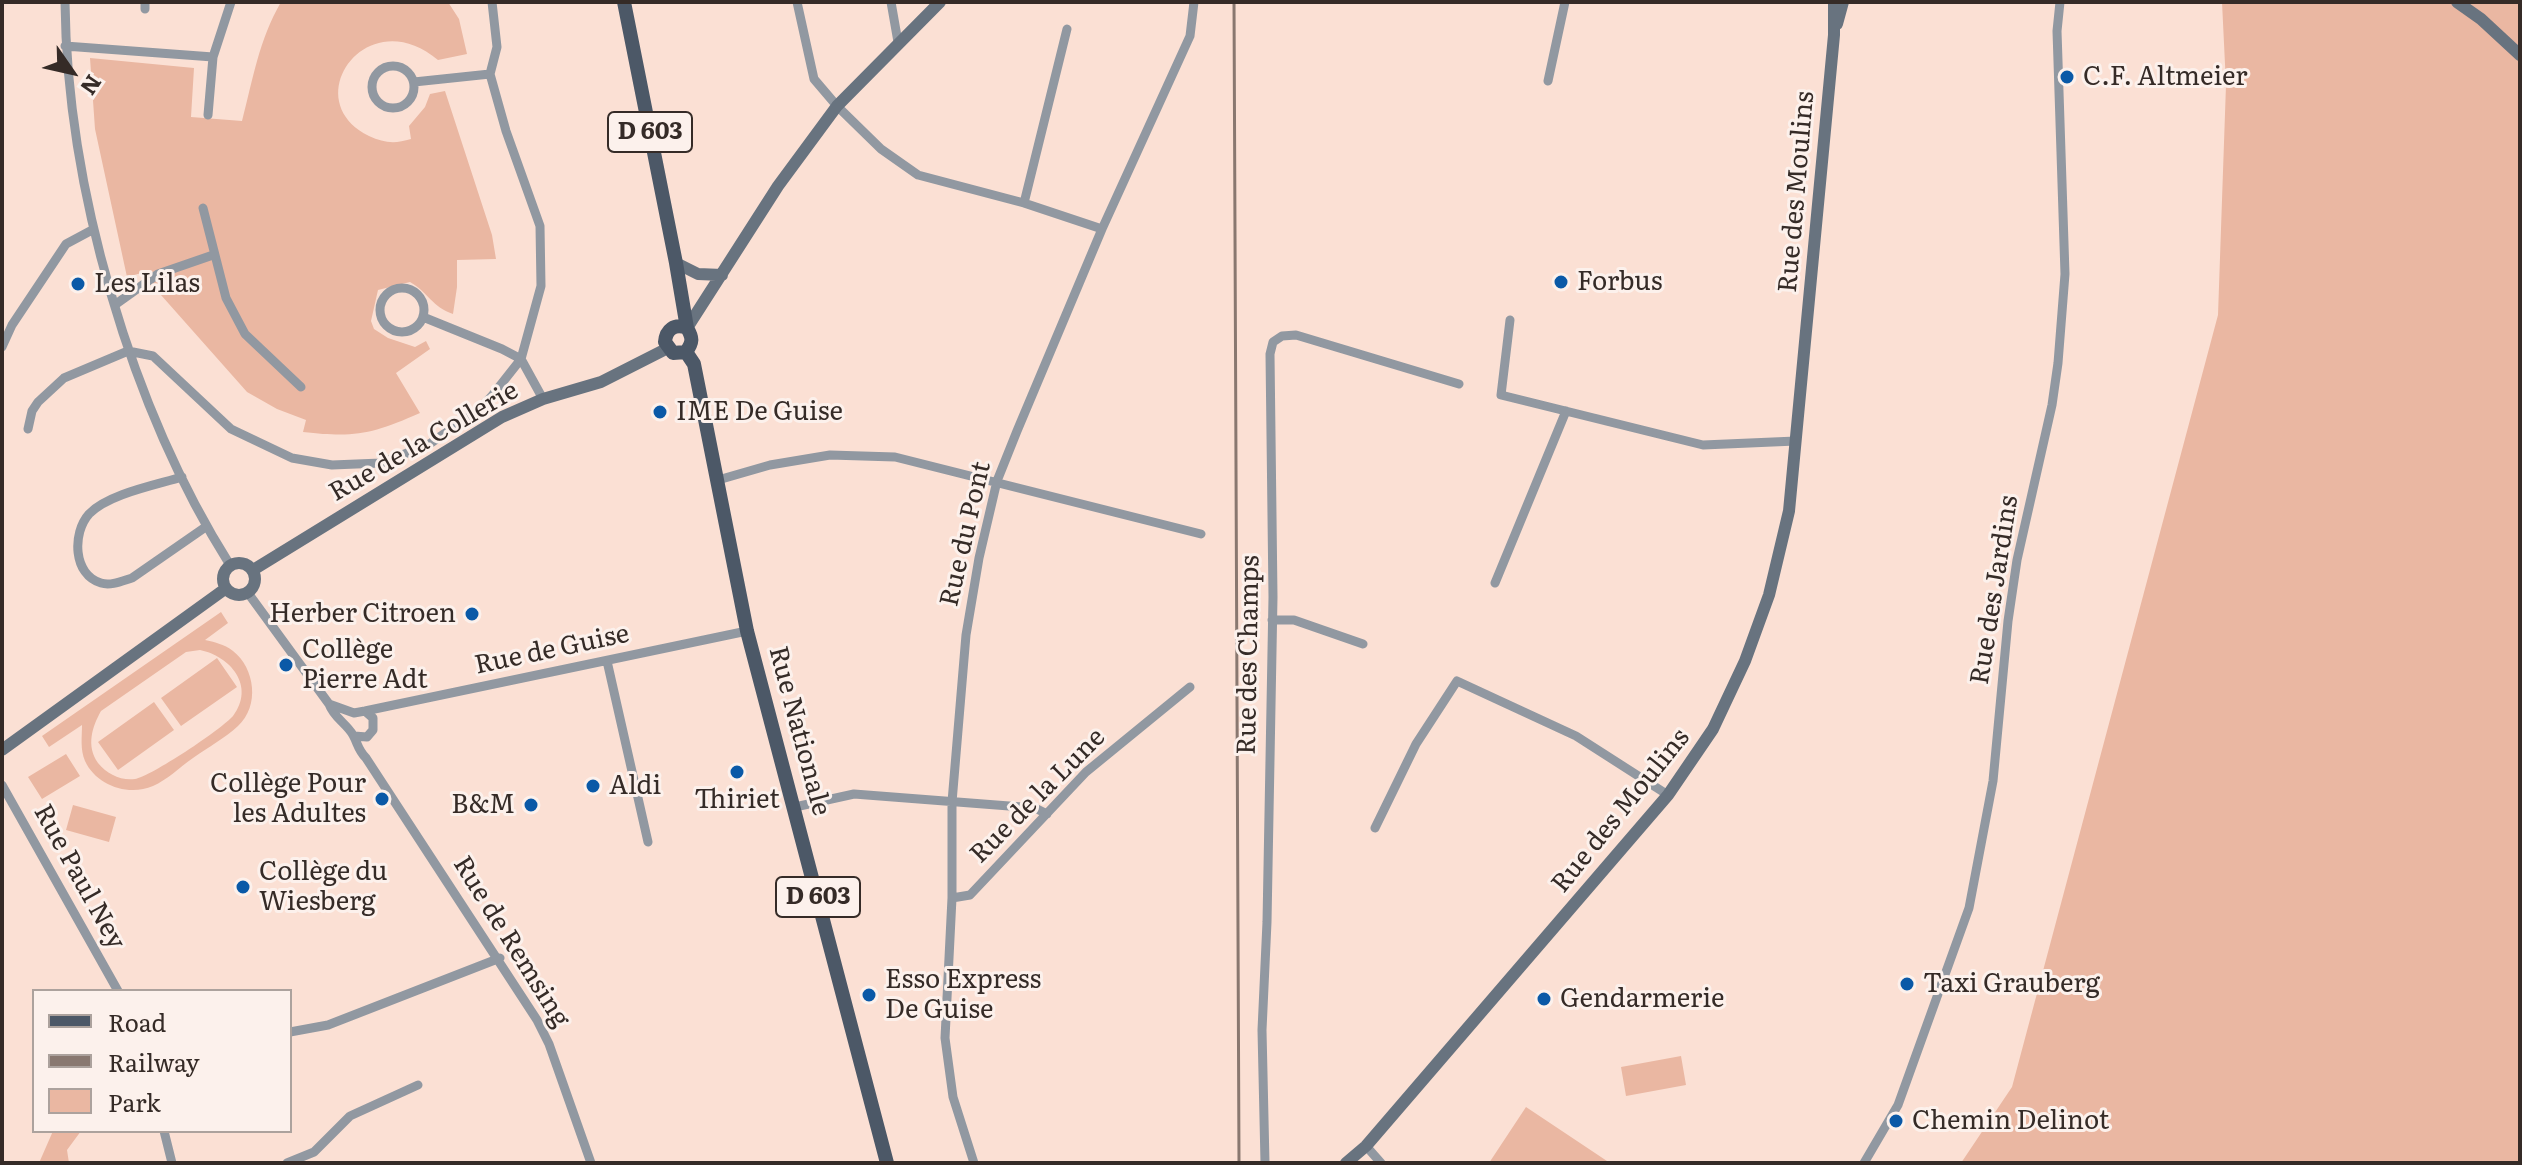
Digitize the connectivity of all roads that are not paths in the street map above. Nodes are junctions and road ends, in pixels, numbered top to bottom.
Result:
1 (65, 2) edge
2 (231, 2) edge
3 (484, 2) edge
4 (492, 2) edge
5 (624, 2) edge
6 (797, 2) edge
7 (891, 2) edge
8 (940, 2) edge
9 (1194, 2) edge
10 (1565, 2) edge
11 (1834, 2) edge
12 (1843, 2) edge
13 (2060, 2) edge
14 (2457, 2) edge
15 (1067, 29) dead end
16 (496, 31) junction
17 (1834, 35) junction
18 (898, 42) junction
19 (65, 46) junction
20 (2520, 55) edge
21 (213, 57) junction
22 (490, 74) junction
23 (1548, 81) dead end
24 (414, 82) junction
25 (837, 106) junction
26 (208, 115) dead end
27 (1024, 203) junction
28 (203, 208) dead end
29 (94, 229) junction
30 (1102, 229) junction
31 (213, 255) junction
32 (676, 263) junction
33 (722, 275) junction
34 (680, 288) junction
35 (116, 304) junction
36 (423, 317) junction
37 (1510, 320) dead end
38 (687, 328) junction
39 (671, 329) junction
40 (2, 347) edge
41 (668, 348) junction
42 (128, 351) junction
43 (686, 352) junction
44 (521, 359) junction
45 (1459, 384) dead end
46 (301, 387) dead end
47 (543, 399) junction
48 (1566, 411) junction
49 (28, 429) dead end
50 (1796, 441) junction
51 (182, 477) junction
52 (718, 480) junction
53 (997, 481) junction
54 (207, 526) junction
55 (1201, 534) dead end
56 (230, 565) junction
57 (253, 570) junction
58 (1495, 583) dead end
59 (225, 589) junction
60 (248, 593) junction
61 (1272, 620) junction
62 (747, 631) junction
63 (1363, 644) dead end
64 (607, 661) junction
65 (1190, 687) dead end
66 (329, 704) junction
67 (365, 711) junction
68 (354, 713) junction
69 (351, 732) junction
70 (367, 737) junction
71 (2, 750) edge
72 (366, 758) junction
73 (2, 785) edge
74 (1668, 795) junction
75 (952, 802) junction
76 (795, 807) junction
77 (1047, 814) junction
78 (1375, 828) dead end
79 (648, 842) dead end
80 (952, 898) junction
81 (500, 958) junction
82 (117, 989) edge
83 (292, 1032) edge
84 (418, 1085) dead end
85 (164, 1133) edge
86 (1366, 1146) junction
87 (172, 1163) edge
88 (287, 1163) edge
89 (591, 1163) edge
90 (887, 1163) edge
91 (974, 1163) edge
92 (1265, 1163) edge
93 (1346, 1163) edge
94 (1381, 1163) edge
95 (1864, 1163) edge

1 - 19 street
2 - 21 street
3 - 16 street
4 - 16 street
5 - 32 main road, D 603
6 - 25 street
7 - 18 street
8 - 18 main road
9 - 30 street, Rue du Pont
10 - 23 street
11 - 17 main road, Rue des Moulins
12 - 17 main road, Rue des Moulins
13 - 95 street, Rue des Jardins
14 - 20 main road
15 - 27 street
16 - 22 street
17 - 50 main road, Rue des Moulins
18 - 25 main road
19 - 21 street
19 - 29 street
21 - 26 street
22 - 24 street
22 - 44 street
24 - 24 street
25 - 27 street
25 - 33 main road
27 - 30 street
28 - 31 street
29 - 35 street
29 - 40 street
30 - 53 street, Rue du Pont
31 - 35 street
31 - 46 street
32 - 33 main road
32 - 34 main road, D 603
33 - 38 main road
34 - 38 main road, D 603
34 - 39 main road, D 603
35 - 42 street
36 - 36 street
36 - 44 street
37 - 48 street
38 - 39 main road
38 - 43 main road
39 - 41 main road, D 603
41 - 43 main road
41 - 47 main road, Rue de la Collerie
42 - 44 street
42 - 49 street
42 - 51 street
43 - 52 main road, Rue Nationale / D 603
44 - 47 street
45 - 61 street, Rue des Champs
47 - 57 main road, Rue de la Collerie
48 - 50 street
48 - 58 street
50 - 74 main road, Rue des Moulins
51 - 54 street
51 - 54 street
52 - 53 street
52 - 62 main road, Rue Nationale / D 603
53 - 55 street
53 - 75 street, Rue du Pont
54 - 56 street
56 - 57 main road
56 - 59 main road
57 - 60 main road
59 - 60 main road
59 - 71 main road
60 - 66 street, Rue de Remsing
61 - 63 street, Rue des Champs
61 - 92 street, Rue des Champs
62 - 64 street, Rue de Guise
62 - 76 main road, Rue Nationale / D 603
64 - 67 street, Rue de Guise
64 - 79 street
65 - 77 street, Rue de la Lune
66 - 68 street
66 - 69 street, Rue de Remsing
67 - 68 street
67 - 70 street
68 - 69 street
69 - 70 street
69 - 72 street, Rue de Remsing
70 - 72 street
72 - 81 street, Rue de Remsing
73 - 82 street, Rue Paul Ney
74 - 78 street
74 - 86 main road, Rue des Moulins
75 - 76 street
75 - 77 street
75 - 80 street, Rue du Pont
76 - 90 main road, Rue Nationale / D 603
77 - 80 street, Rue de la Lune
80 - 91 street, Rue du Pont
81 - 83 street
81 - 89 street, Rue de Remsing
84 - 88 street
85 - 87 street
86 - 93 main road, Rue des Moulins
86 - 94 street

